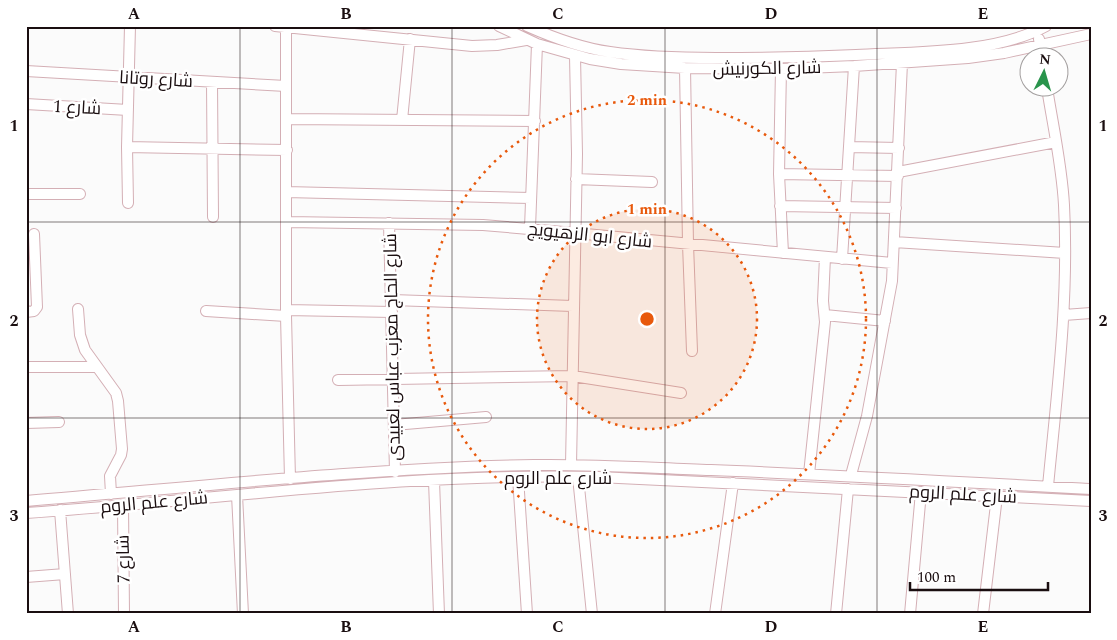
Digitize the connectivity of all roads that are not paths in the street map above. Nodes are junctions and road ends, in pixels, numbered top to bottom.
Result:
1 (130, 26) edge
2 (275, 26) edge
3 (498, 26) edge
4 (527, 26) edge
5 (286, 27) edge
6 (1041, 29) edge
7 (1091, 34) edge
8 (410, 39) junction
9 (524, 39) junction
10 (537, 44) junction
11 (1040, 44) junction
12 (1041, 48) edge
13 (575, 56) junction
14 (902, 63) junction
15 (854, 66) junction
16 (685, 68) junction
17 (781, 69) junction
18 (26, 71) edge
19 (129, 77) junction
20 (212, 82) junction
21 (286, 86) junction
22 (1049, 98) edge
23 (26, 104) edge
24 (128, 110) junction
25 (287, 120) junction
26 (402, 120) junction
27 (535, 121) junction
28 (1056, 142) junction
29 (127, 147) junction
30 (849, 147) junction
31 (212, 148) junction
32 (899, 148) junction
33 (286, 150) junction
34 (779, 174) junction
35 (898, 174) junction
36 (847, 175) junction
37 (576, 179) junction
38 (652, 182) dead end
39 (286, 192) junction
40 (26, 194) edge
41 (80, 194) dead end
42 (531, 198) junction
43 (128, 203) dead end
44 (780, 206) junction
45 (846, 207) junction
46 (896, 208) junction
47 (213, 217) dead end
48 (287, 222) junction
49 (389, 223) junction
50 (530, 228) junction
51 (575, 232) junction
52 (34, 234) dead end
53 (894, 242) junction
54 (688, 244) junction
55 (1065, 252) junction
56 (782, 253) junction
57 (825, 257) junction
58 (842, 259) junction
59 (892, 264) junction
60 (392, 300) junction
61 (573, 306) junction
62 (78, 309) dead end
63 (206, 311) dead end
64 (26, 312) edge
65 (392, 312) junction
66 (286, 313) junction
67 (1091, 313) edge
68 (825, 315) junction
69 (1064, 315) junction
70 (885, 321) junction
71 (692, 351) dead end
72 (26, 367) edge
73 (97, 367) junction
74 (573, 376) junction
75 (393, 379) junction
76 (338, 380) dead end
77 (682, 393) dead end
78 (486, 417) dead end
79 (59, 422) dead end
80 (26, 424) edge
81 (394, 425) junction
82 (571, 465) junction
83 (666, 468) junction
84 (395, 472) junction
85 (809, 474) junction
86 (851, 475) junction
87 (324, 476) junction
88 (578, 476) junction
89 (518, 477) junction
90 (290, 479) junction
91 (434, 480) junction
92 (665, 480) junction
93 (733, 484) junction
94 (1048, 486) junction
95 (325, 488) junction
96 (848, 489) junction
97 (1091, 489) edge
98 (921, 492) junction
99 (111, 494) junction
100 (237, 495) junction
101 (90, 496) junction
102 (997, 496) junction
103 (26, 501) edge
104 (1091, 501) edge
105 (123, 505) junction
106 (91, 508) junction
107 (60, 510) junction
108 (26, 513) edge
109 (65, 574) junction
110 (26, 577) edge
111 (68, 614) edge
112 (124, 614) edge
113 (243, 614) edge
114 (439, 614) edge
115 (527, 614) edge
116 (592, 614) edge
117 (715, 614) edge
118 (836, 614) edge
119 (910, 614) edge
120 (983, 614) edge

1 - 19 street
2 - 5 street
3 - 9 street, شارع الكورنيش
4 - 6 street, شارع الكورنيش
4 - 9 street
5 - 8 street
5 - 21 street
6 - 11 street
7 - 11 street, شارع الكورنيش
8 - 9 street
8 - 26 street
9 - 10 street, شارع الكورنيش
10 - 13 street, شارع الكورنيش
10 - 27 street
11 - 12 street
11 - 14 street, شارع الكورنيش
13 - 16 street, شارع الكورنيش
13 - 37 street
14 - 15 street, شارع الكورنيش
14 - 32 street
15 - 17 street, شارع الكورنيش
15 - 30 street
16 - 17 street, شارع الكورنيش
16 - 54 street
17 - 34 street
18 - 19 street, شارع روتانا
19 - 20 street, شارع روتانا
19 - 24 street
20 - 21 street, شارع روتانا
20 - 31 street
21 - 25 street
22 - 28 street
23 - 24 street, شارع 1
24 - 29 street
25 - 26 street
25 - 33 street
26 - 27 street
27 - 42 street
28 - 35 street
28 - 55 street
29 - 31 street
29 - 43 street
30 - 32 street
30 - 36 street
31 - 33 street
31 - 47 street
32 - 35 street
33 - 39 street
34 - 36 street
34 - 44 street
35 - 36 street
35 - 46 street
36 - 45 street
37 - 38 street
37 - 51 street
39 - 42 street
39 - 48 street
40 - 41 street
42 - 50 street
44 - 45 street
44 - 56 street
45 - 46 street
45 - 58 street
46 - 53 street
48 - 49 street, شارع ابو الزهيويج
48 - 66 street
49 - 50 street, شارع ابو الزهيويج
49 - 60 street, شارع الحاج معزب عباس لعبيدى
50 - 51 street, شارع ابو الزهيويج
51 - 54 street, شارع ابو الزهيويج
51 - 61 street
52 - 64 street
53 - 55 street
53 - 59 street
54 - 56 street, شارع ابو الزهيويج
54 - 71 street
55 - 69 street
56 - 57 street, شارع ابو الزهيويج
57 - 58 street, شارع ابو الزهيويج
57 - 68 street
58 - 59 street, شارع ابو الزهيويج
59 - 70 street
60 - 61 street
60 - 65 street, شارع الحاج معزب عباس لعبيدى
61 - 74 street
62 - 73 street
63 - 66 street
65 - 66 street
65 - 75 street, شارع الحاج معزب عباس لعبيدى
66 - 90 street
67 - 69 street
68 - 70 street
68 - 85 street
69 - 94 street
70 - 86 street
72 - 73 street
73 - 99 street
74 - 75 street
74 - 77 street
74 - 82 street
75 - 76 street
75 - 81 street, شارع الحاج معزب عباس لعبيدى
78 - 81 street
79 - 80 street
81 - 84 street, شارع الحاج معزب عباس لعبيدى
82 - 83 street, شارع علم الروم
82 - 84 street, شارع علم الروم
83 - 85 street, شارع علم الروم
83 - 92 street
84 - 87 street, شارع علم الروم
85 - 86 street, شارع علم الروم
86 - 94 street, شارع علم الروم
87 - 90 street, شارع علم الروم
87 - 95 street
88 - 89 street, شارع علم الروم
88 - 92 street, شارع علم الروم
88 - 116 street
89 - 91 street, شارع علم الروم
89 - 115 street
90 - 99 street, شارع علم الروم
91 - 95 street, شارع علم الروم
91 - 114 street
92 - 93 street, شارع علم الروم
93 - 96 street, شارع علم الروم
93 - 117 street
94 - 97 street, شارع علم الروم
95 - 100 street, شارع علم الروم
96 - 98 street, شارع علم الروم
96 - 118 street
98 - 102 street, شارع علم الروم
98 - 119 street
99 - 101 street, شارع علم الروم
100 - 105 street, شارع علم الروم
100 - 113 street
101 - 103 street, شارع علم الروم
101 - 106 street
102 - 104 street, شارع علم الروم
102 - 120 street
105 - 106 street, شارع علم الروم
105 - 112 street, شارع 7
106 - 107 street, شارع علم الروم
107 - 108 street, شارع علم الروم
107 - 109 street
109 - 110 street
109 - 111 street

